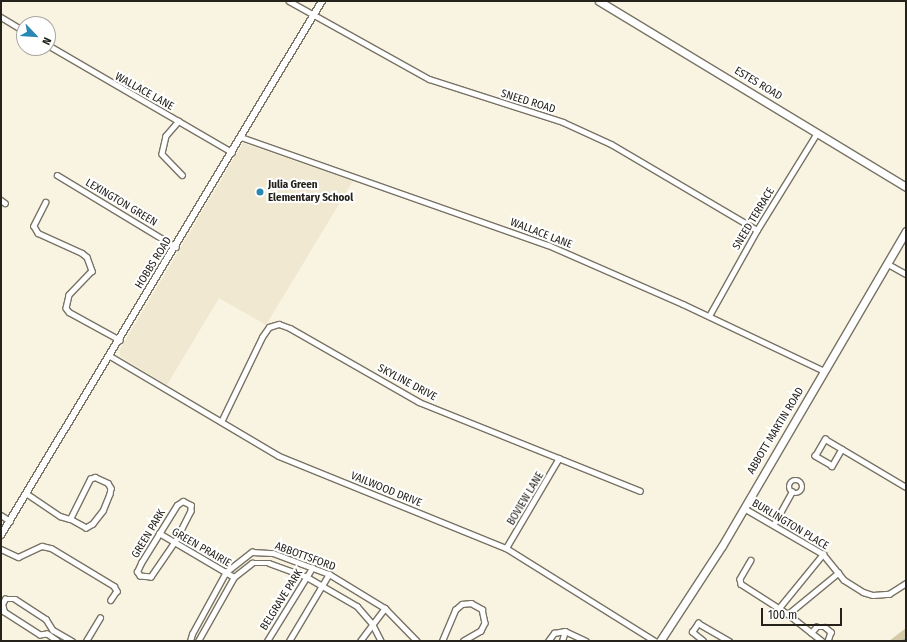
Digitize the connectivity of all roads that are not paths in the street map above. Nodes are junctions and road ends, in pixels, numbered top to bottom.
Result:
1 (289, 1) edge
2 (322, 1) edge
3 (599, 1) edge
4 (313, 15) junction
5 (1, 17) edge
6 (16, 26) edge
7 (56, 50) edge
8 (179, 121) junction
9 (817, 133) junction
10 (241, 137) junction
11 (232, 152) junction
12 (57, 175) dead end
13 (182, 175) dead end
14 (906, 187) edge
15 (46, 202) dead end
16 (757, 230) junction
17 (906, 231) edge
18 (176, 247) junction
19 (888, 264) junction
20 (906, 274) edge
21 (709, 316) junction
22 (120, 340) junction
23 (110, 356) junction
24 (824, 371) junction
25 (221, 422) junction
26 (842, 449) junction
27 (560, 458) junction
28 (906, 487) edge
29 (640, 491) dead end
30 (792, 492) dead end
31 (26, 493) junction
32 (744, 508) junction
33 (1, 515) edge
34 (70, 519) junction
35 (10, 521) junction
36 (774, 524) junction
37 (1, 534) edge
38 (159, 534) junction
39 (175, 542) junction
40 (506, 548) junction
41 (1, 549) edge
42 (823, 554) junction
43 (751, 560) dead end
44 (312, 568) junction
45 (226, 572) junction
46 (838, 573) junction
47 (329, 574) junction
48 (234, 577) junction
49 (307, 577) junction
50 (906, 583) edge
51 (322, 585) junction
52 (3, 597) edge
53 (111, 600) dead end
54 (1, 604) edge
55 (385, 608) junction
56 (779, 608) junction
57 (788, 614) junction
58 (100, 618) dead end
59 (372, 623) junction
60 (51, 626) junction
61 (565, 631) junction
62 (811, 633) junction
63 (47, 634) junction
64 (57, 641) edge
65 (72, 641) edge
66 (86, 641) edge
67 (190, 641) edge
68 (198, 641) edge
69 (267, 641) edge
70 (289, 641) edge
71 (360, 641) edge
72 (381, 641) edge
73 (417, 641) edge
74 (442, 641) edge
75 (464, 641) edge
76 (548, 641) edge
77 (562, 641) edge
78 (586, 641) edge
79 (655, 641) edge
80 (660, 641) edge
81 (703, 641) edge
82 (728, 641) edge
83 (822, 641) edge
84 (828, 641) edge

1 - 4 street, SNEED ROAD
2 - 4 street, HOBBS ROAD
3 - 9 main road, ESTES ROAD
4 - 10 street, HOBBS ROAD
4 - 16 street, SNEED ROAD
5 - 6 street
7 - 8 street, WALLACE LANE
8 - 11 street, WALLACE LANE
8 - 13 street
9 - 14 main road, ESTES ROAD
9 - 16 street, SNEED TERRACE
10 - 11 street, HOBBS ROAD
10 - 21 street, WALLACE LANE
11 - 18 street, HOBBS ROAD
12 - 18 street, LEXINGTON GREEN
15 - 22 street
16 - 21 street, SNEED TERRACE
17 - 19 main road, ABBOTT MARTIN ROAD
18 - 22 street, HOBBS ROAD
19 - 20 street
19 - 24 main road, ABBOTT MARTIN ROAD
21 - 24 street, WALLACE LANE
22 - 23 street, HOBBS ROAD
23 - 25 street, VAILWOOD DRIVE
23 - 31 street, HOBBS ROAD
24 - 32 main road, ABBOTT MARTIN ROAD
25 - 27 street, SKYLINE DRIVE
25 - 40 street, VAILWOOD DRIVE
26 - 26 street
26 - 28 street
27 - 29 street, SKYLINE DRIVE
27 - 40 street, BOVIEW LANE
30 - 36 street
31 - 34 street
31 - 35 street, HOBBS ROAD
32 - 36 street, BURLINGTON PLACE
32 - 80 main road, ABBOTT MARTIN ROAD
33 - 35 street
34 - 34 street
35 - 37 street, HOBBS ROAD
36 - 42 street, BURLINGTON PLACE
38 - 39 street, GREEN PRAIRIE
38 - 39 street, GREEN PARK
38 - 39 street, GREEN PARK
39 - 45 street, GREEN PRAIRIE
40 - 79 street, VAILWOOD DRIVE
41 - 53 street
42 - 46 street, BURLINGTON PLACE
42 - 56 street
43 - 56 street
44 - 45 street, ABBOTTSFORD
44 - 47 street, ABBOTTSFORD
44 - 49 street, BELGRAVE PARK
45 - 48 street, GREEN PRAIRIE
45 - 67 street, ABBOTTSFORD
46 - 50 street, BURLINGTON PLACE
46 - 57 street
47 - 51 street
47 - 55 street, ABBOTTSFORD
48 - 49 street, ABBOTTSFORD
48 - 68 street, ABBOTTSFORD
49 - 51 street, ABBOTTSFORD
49 - 69 street, BELGRAVE PARK
51 - 59 street, ABBOTTSFORD
51 - 70 street
52 - 54 street
52 - 60 street
54 - 63 street
55 - 59 street
55 - 73 street, ABBOTTSFORD
56 - 57 street
57 - 62 street
58 - 66 street
59 - 71 street
59 - 72 street, ABBOTTSFORD
60 - 63 street
60 - 65 street
61 - 76 street
61 - 77 street
61 - 78 street
62 - 83 street
62 - 84 street
63 - 64 street
74 - 75 street
81 - 82 street

